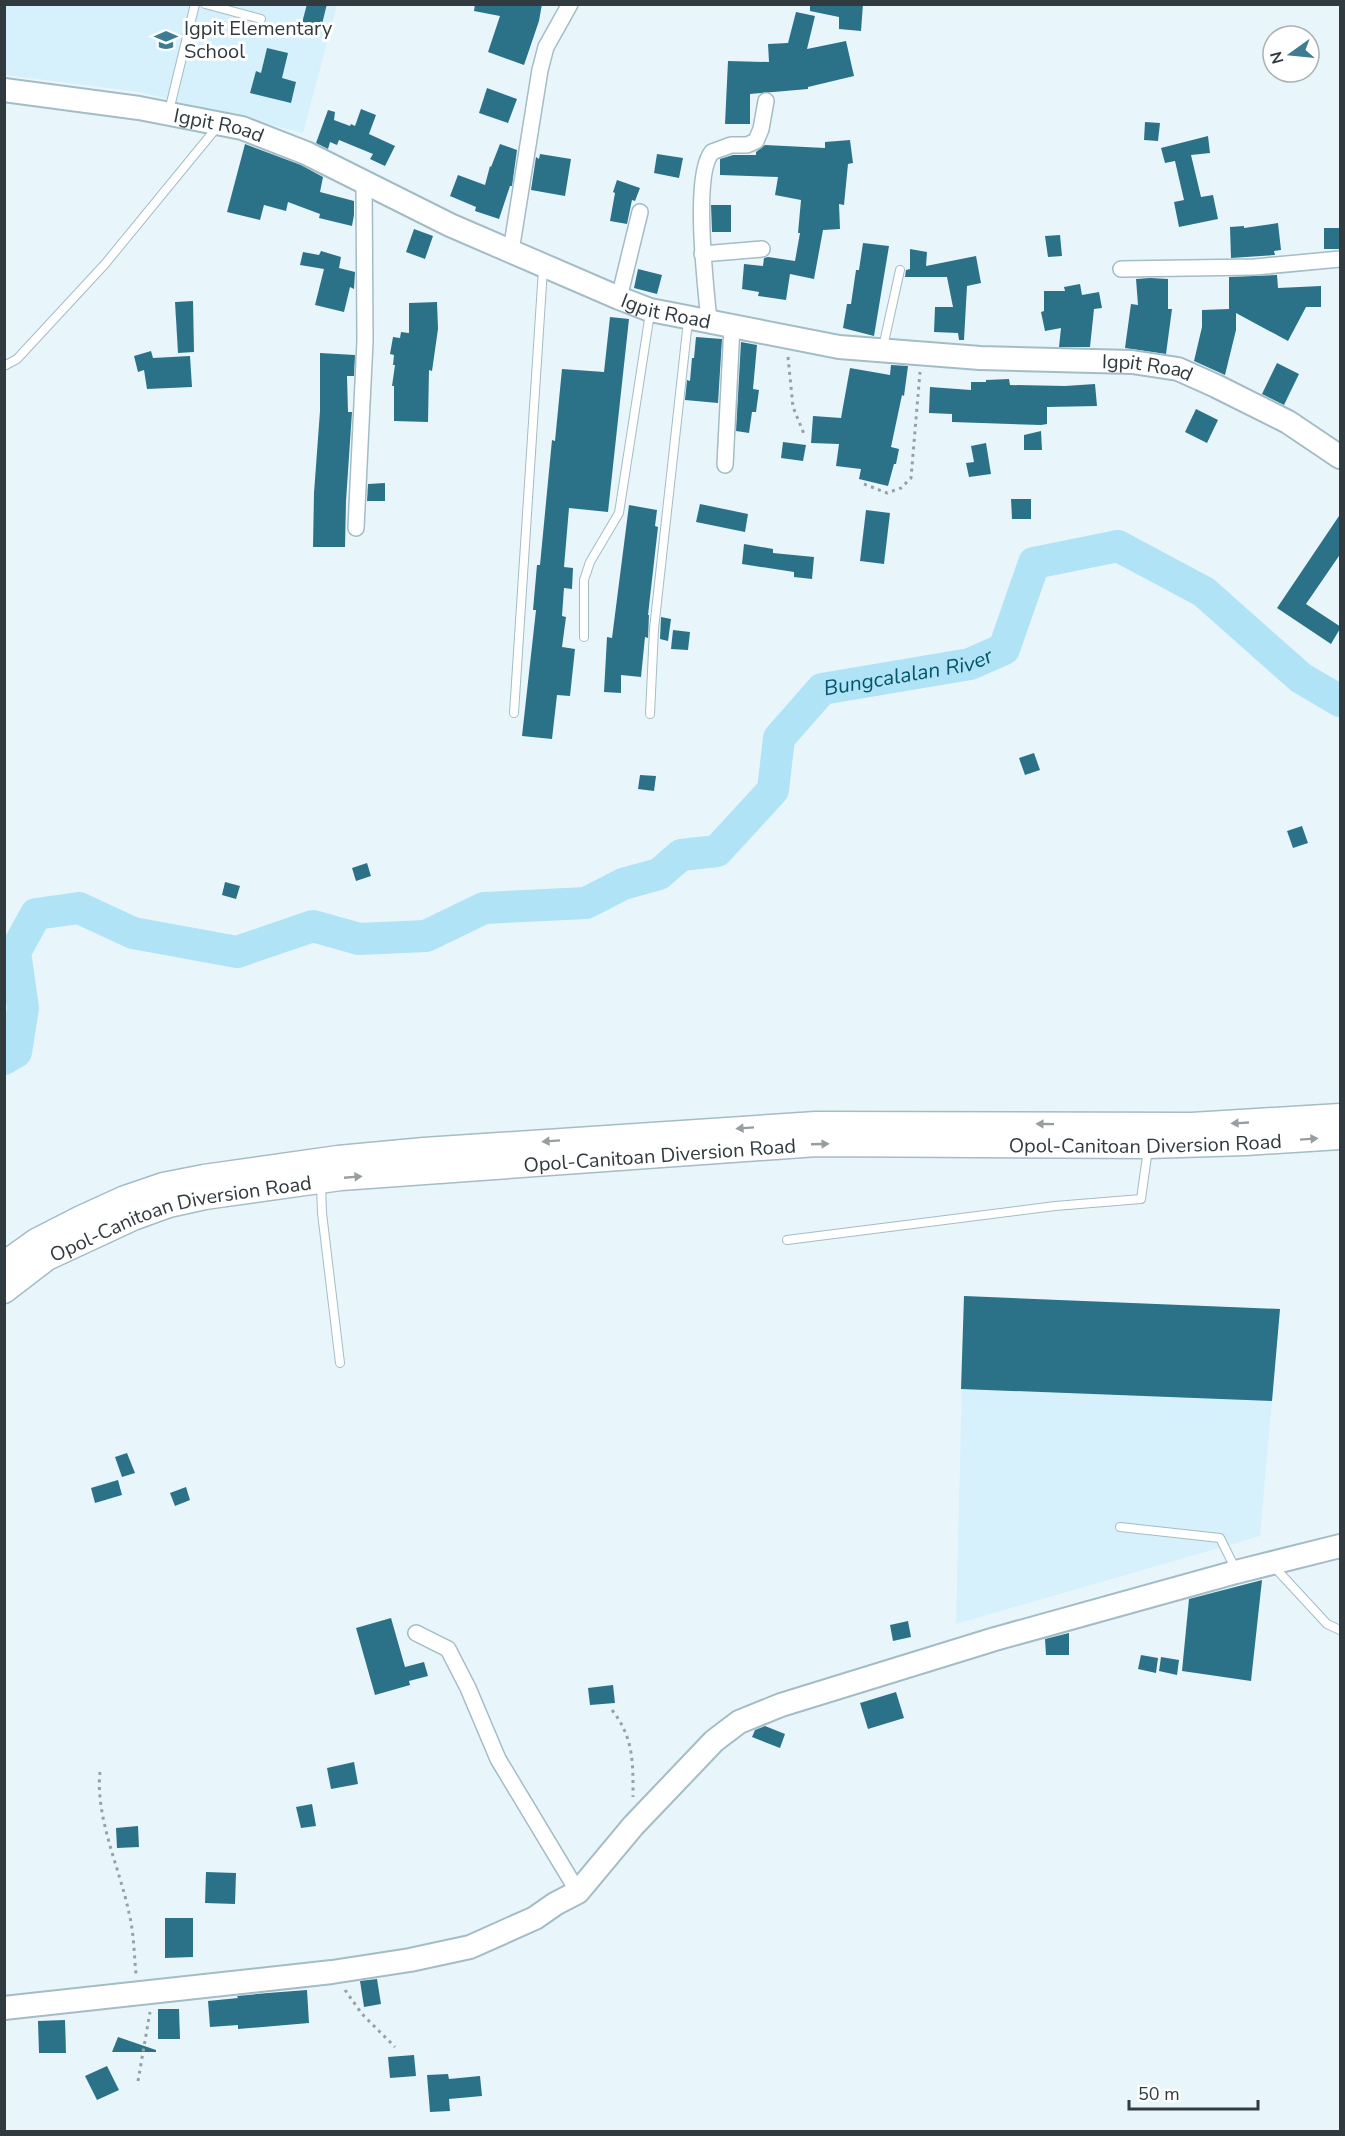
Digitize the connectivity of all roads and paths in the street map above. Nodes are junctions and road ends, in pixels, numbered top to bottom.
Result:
1 (195, 4) edge
2 (205, 4) edge
3 (570, 4) edge
4 (261, 20) dead end
5 (4, 90) edge
6 (766, 101) dead end
7 (169, 113) junction
8 (221, 123) junction
9 (364, 182) junction
10 (640, 212) dead end
11 (762, 249) dead end
12 (511, 251) junction
13 (702, 254) junction
14 (1341, 259) edge
15 (543, 264) junction
16 (1121, 269) dead end
17 (900, 270) dead end
18 (619, 298) junction
19 (650, 310) junction
20 (699, 319) junction
21 (732, 326) junction
22 (788, 336) junction
23 (882, 351) junction
24 (921, 354) junction
25 (4, 366) edge
26 (804, 434) dead end
27 (1341, 457) edge
28 (725, 465) dead end
29 (864, 484) dead end
30 (356, 528) dead end
31 (584, 637) dead end
32 (514, 713) dead end
33 (650, 714) dead end
34 (1341, 1116) edge
35 (1341, 1137) edge
36 (1148, 1146) junction
37 (321, 1181) junction
38 (787, 1240) dead end
39 (4, 1264) edge
40 (4, 1291) edge
41 (340, 1363) dead end
42 (1120, 1527) dead end
43 (1341, 1546) edge
44 (1274, 1562) junction
45 (1236, 1572) junction
46 (1341, 1630) edge
47 (416, 1633) dead end
48 (612, 1710) dead end
49 (100, 1772) dead end
50 (633, 1826) junction
51 (578, 1892) junction
52 (332, 1972) junction
53 (145, 1993) junction
54 (4, 2008) edge
55 (395, 2047) dead end
56 (138, 2081) dead end

1 - 7 lane
2 - 4 lane
3 - 12 street
5 - 7 street, Igpit Road
6 - 13 street
7 - 8 street, Igpit Road
8 - 9 street, Igpit Road
8 - 25 lane
9 - 12 street, Igpit Road
9 - 30 street
10 - 18 street
11 - 13 street
12 - 15 street, Igpit Road
13 - 20 street
14 - 16 street
15 - 18 street, Igpit Road
15 - 32 lane
17 - 23 lane
18 - 19 street, Igpit Road
19 - 20 street, Igpit Road
19 - 31 lane
20 - 21 street, Igpit Road
20 - 33 lane
21 - 22 street, Igpit Road
21 - 28 street
22 - 23 street, Igpit Road
22 - 26 path
23 - 24 street, Igpit Road
24 - 27 street, Igpit Road
24 - 29 path
34 -> 39 main road, Opol-Canitoan Diversion Road
36 -> 35 main road, Opol-Canitoan Diversion Road
37 -> 36 main road, Opol-Canitoan Diversion Road
36 - 38 lane
37 - 40 main road, Opol-Canitoan Diversion Road
37 - 41 lane
42 - 45 lane
43 - 44 street
44 - 45 street
44 - 46 lane
45 - 50 street
47 - 51 street
48 - 50 path
49 - 53 path
50 - 51 street
51 - 52 street
52 - 53 street
52 - 55 path
53 - 54 street
53 - 56 path

